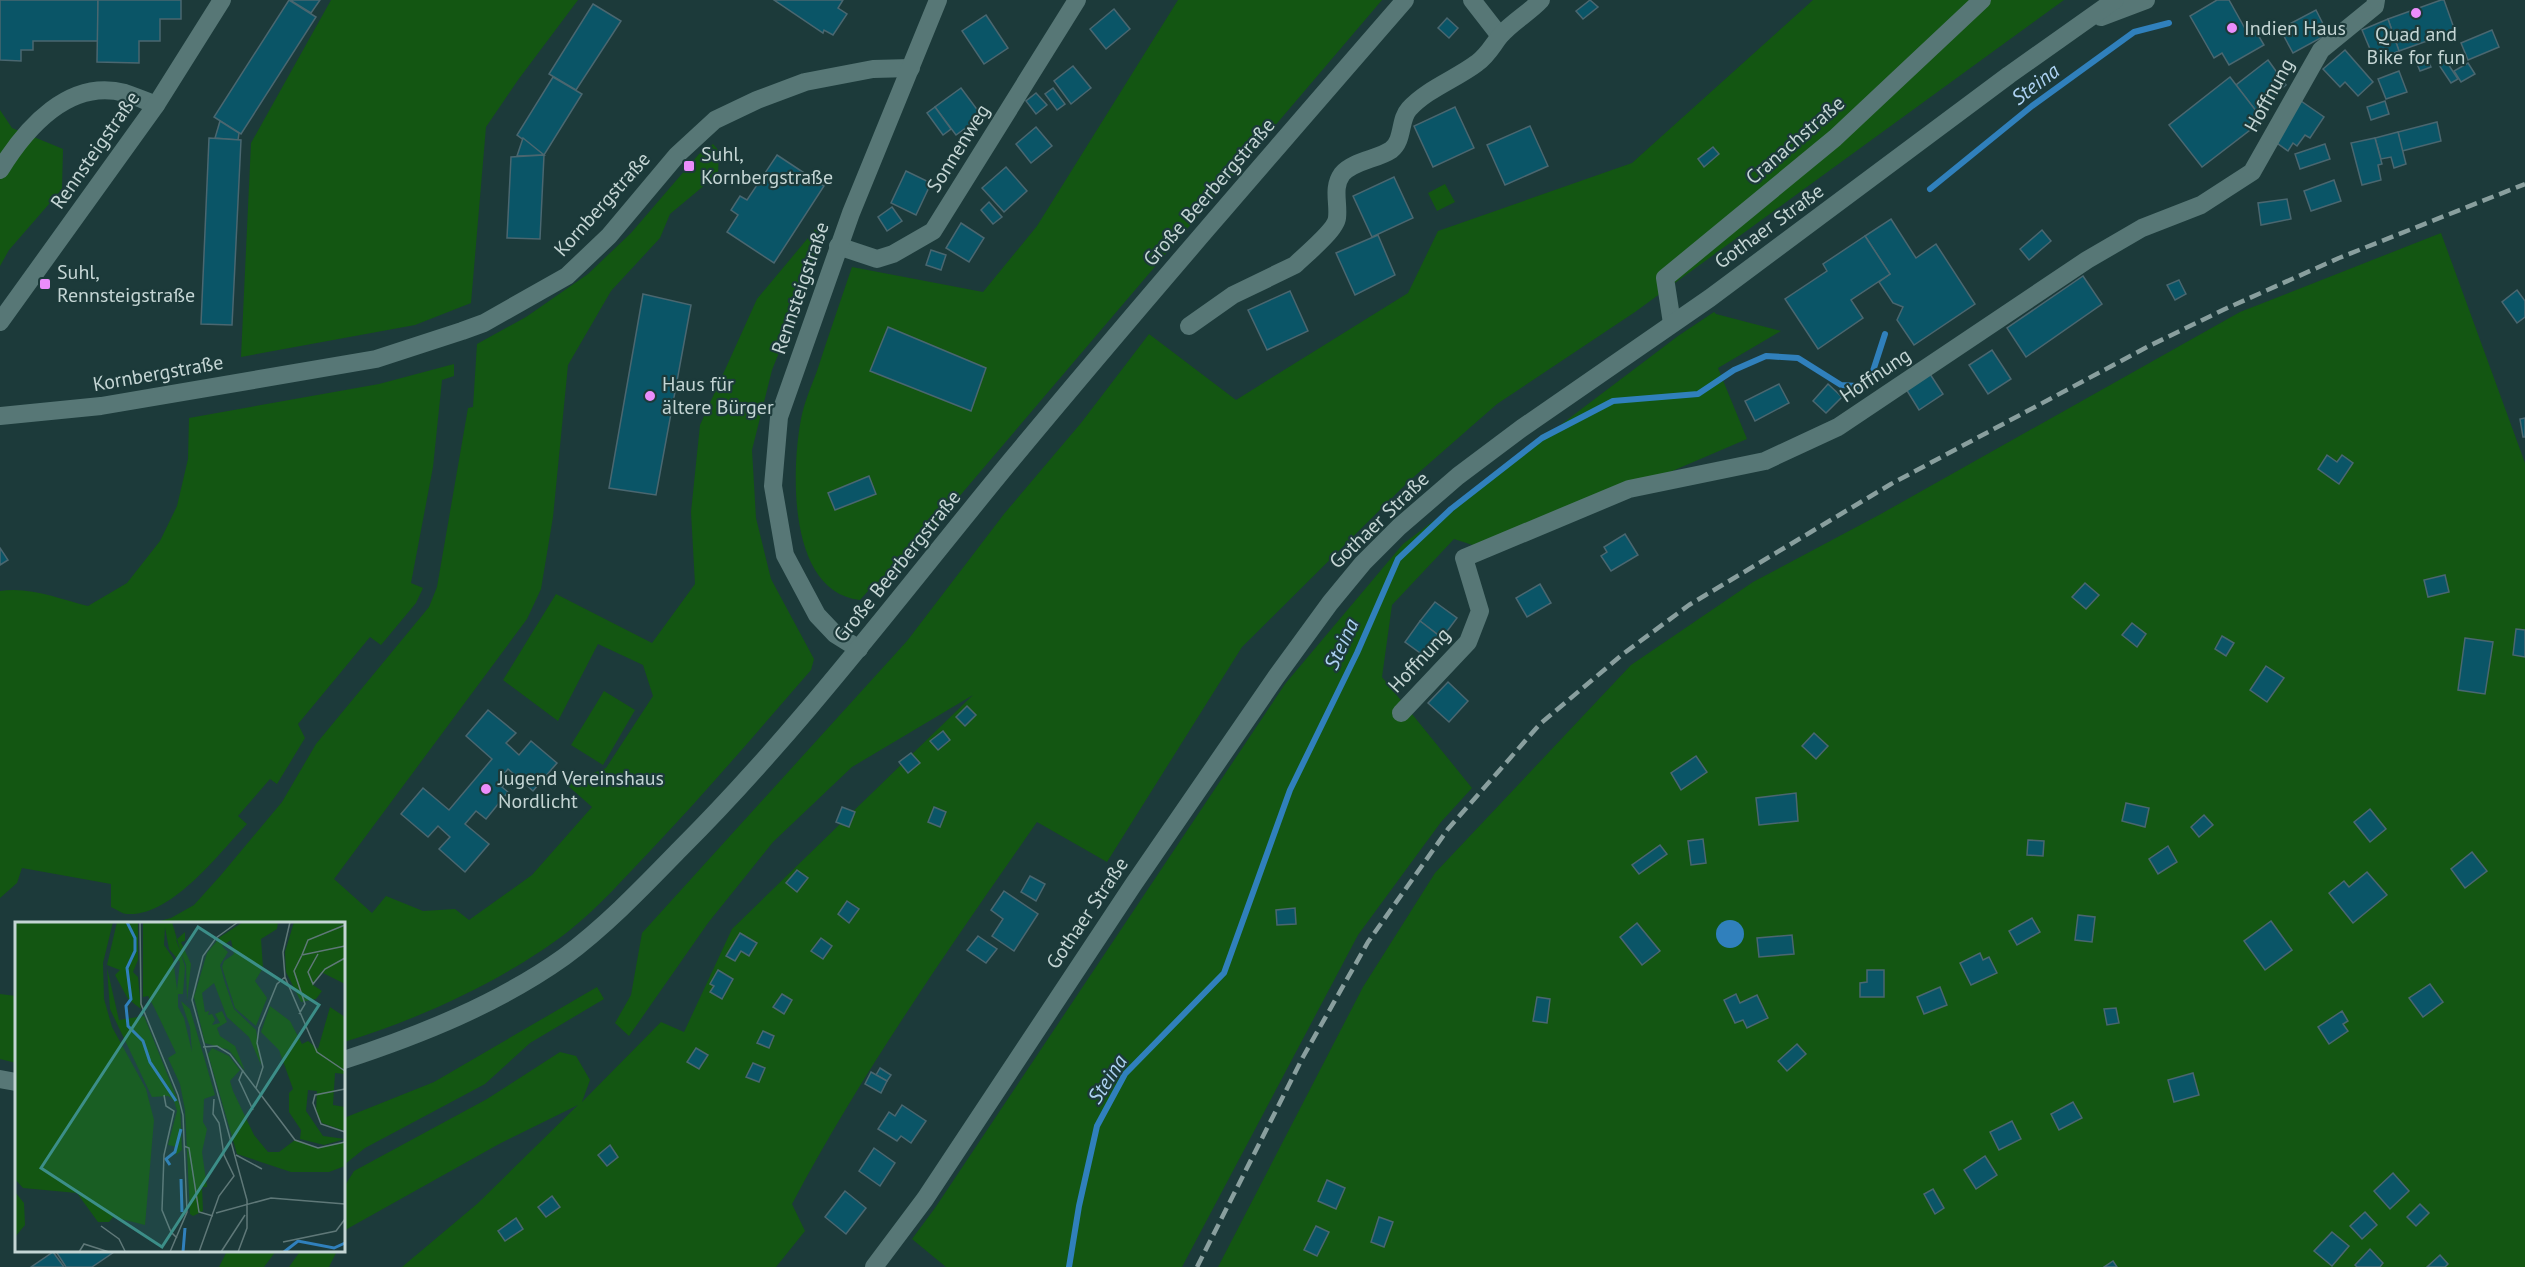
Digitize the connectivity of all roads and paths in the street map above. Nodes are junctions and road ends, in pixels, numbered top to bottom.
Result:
1 (222, 0) edge
2 (938, 0) edge
3 (1077, 0) edge
4 (1405, 0) edge
5 (1472, 0) edge
6 (1541, 0) edge
7 (1982, 0) edge
8 (2115, 0) edge
9 (2146, 0) edge
10 (2376, 0) edge
11 (2088, 21) junction
12 (1500, 36) junction
13 (911, 68) junction
14 (156, 105) junction
15 (0, 170) edge
16 (838, 246) junction
17 (0, 322) edge
18 (1672, 323) junction
19 (1189, 326) dead end
20 (0, 416) edge
21 (859, 649) junction
22 (1401, 712) dead end
23 (345, 1060) edge
24 (0, 1079) edge
25 (15, 1082) edge
26 (874, 1267) edge

1 - 14 street, Rennsteigstraße
2 - 13 street, Rennsteigstraße
3 - 16 street, Sonnenweg
4 - 21 street, Große Beerbergstraße
5 - 12 street
6 - 12 street
7 - 18 street, Cranachstraße
8 - 11 street, Gothaer Straße
9 - 11 street
10 - 22 street, Hoffnung
11 - 18 street, Gothaer Straße
12 - 19 street
13 - 16 street, Rennsteigstraße
13 - 20 street, Kornbergstraße
14 - 15 street
14 - 17 street, Rennsteigstraße
16 - 21 street, Rennsteigstraße
18 - 26 street, Gothaer Straße
21 - 23 street, Große Beerbergstraße
24 - 25 street

